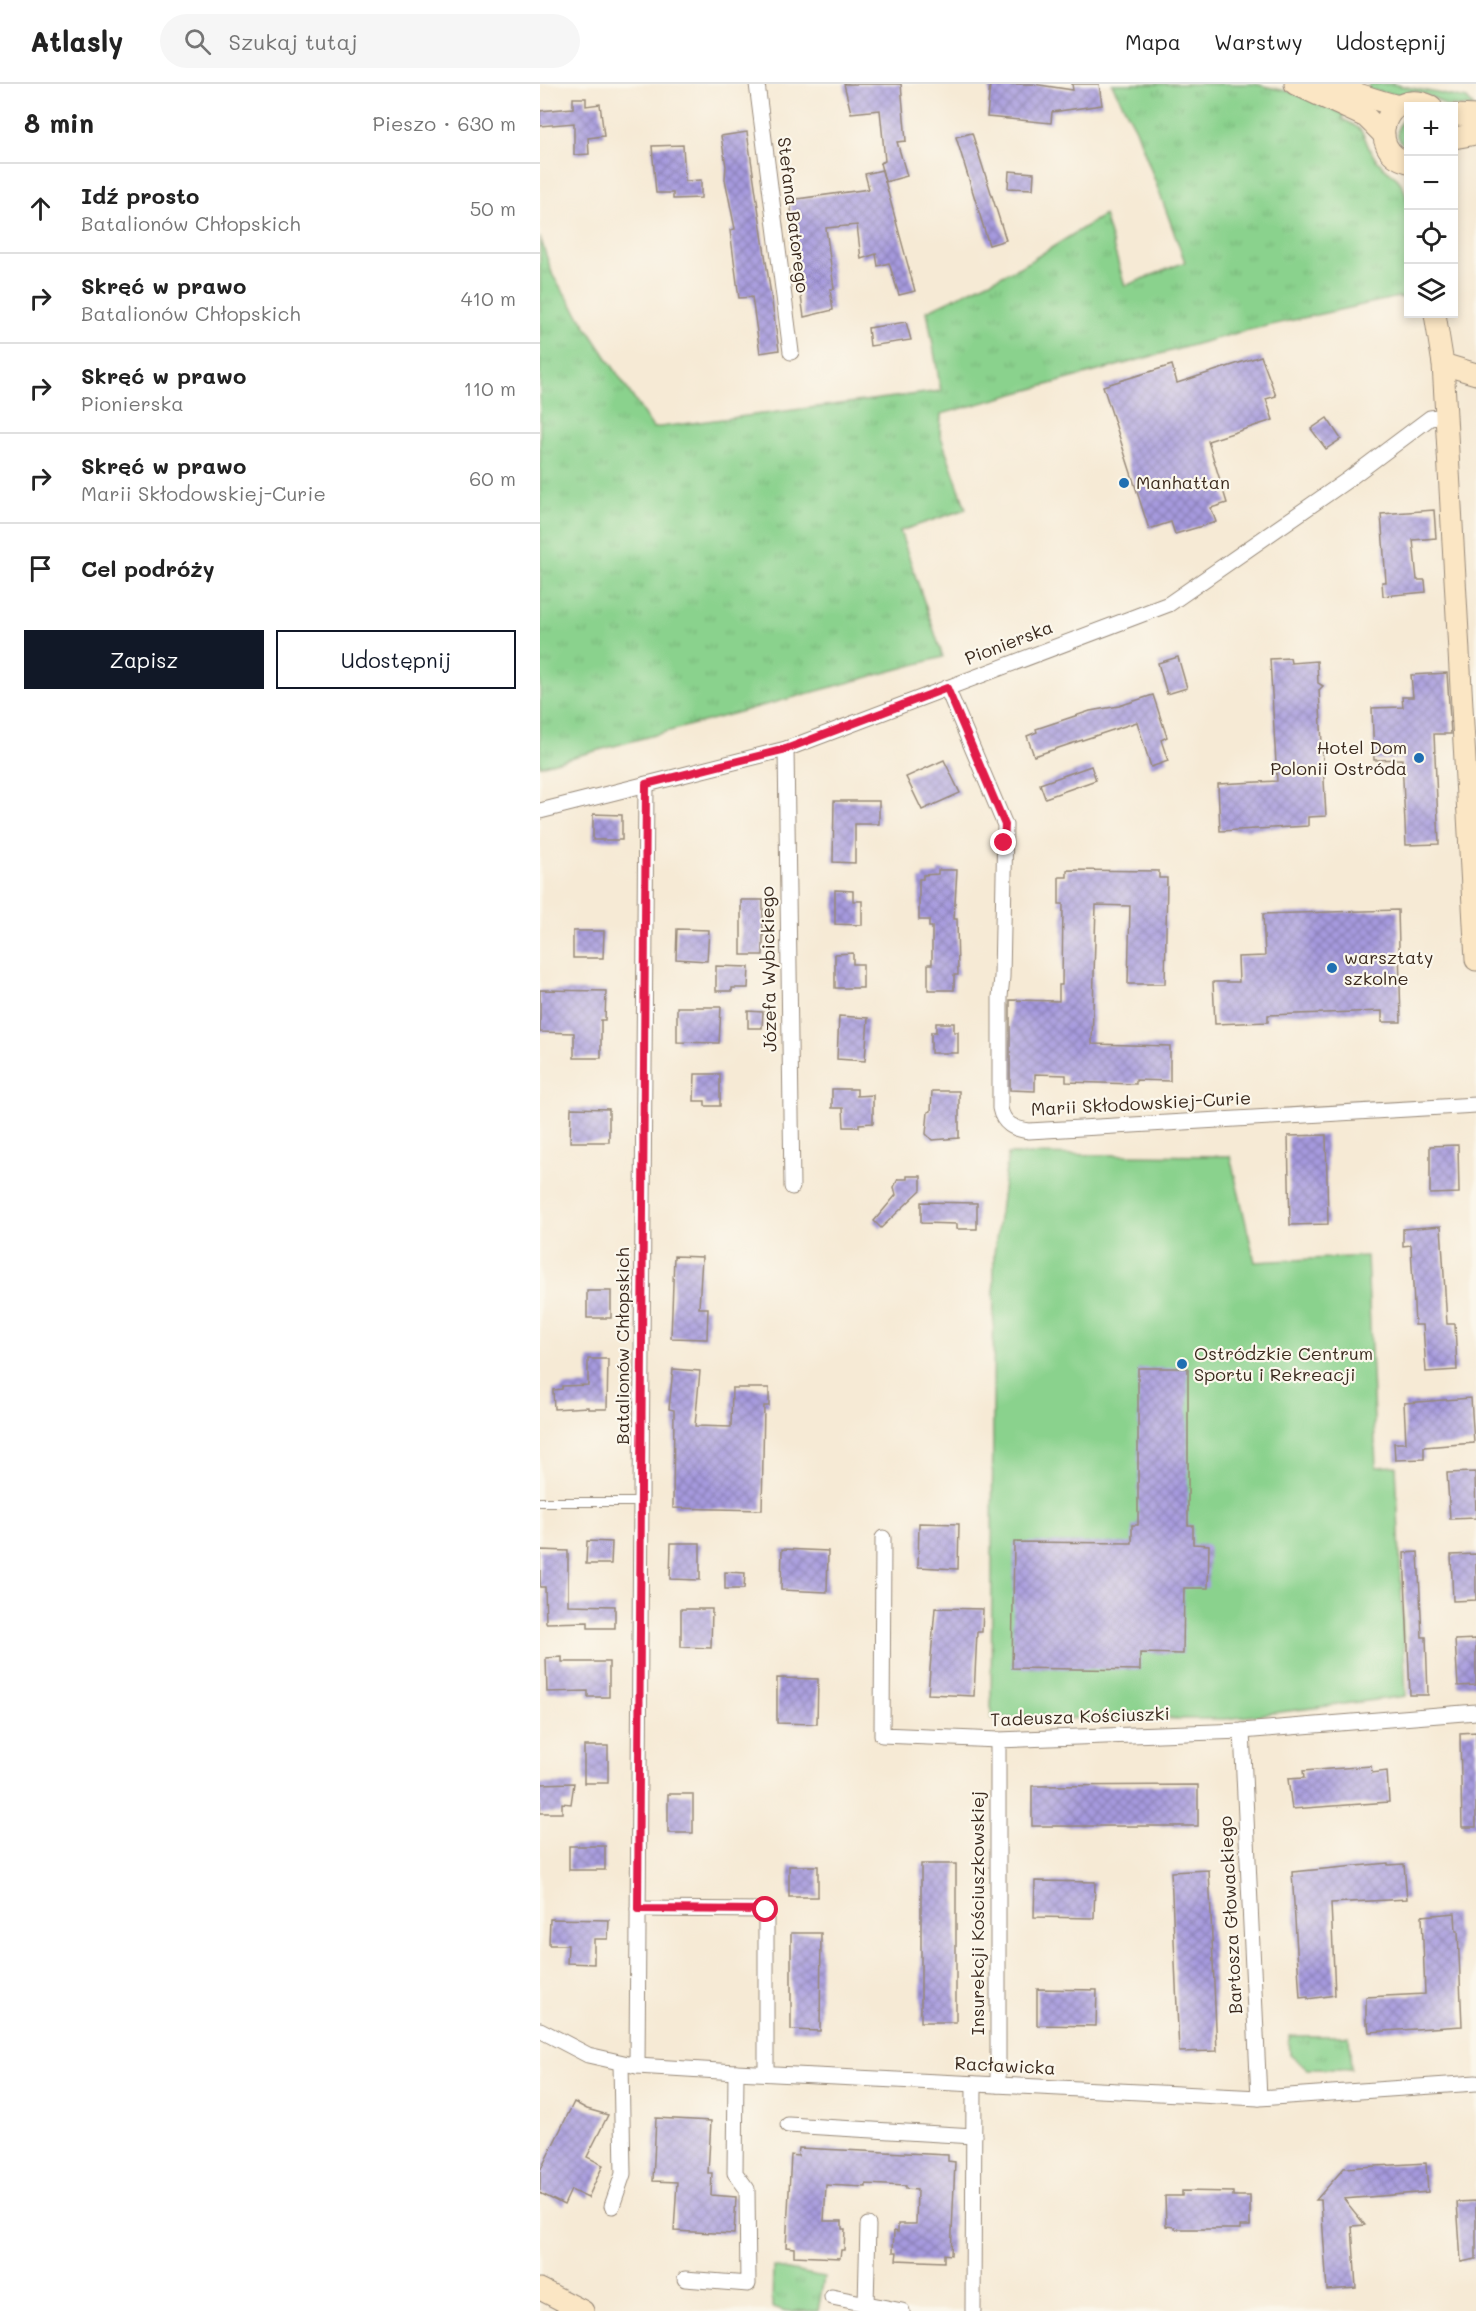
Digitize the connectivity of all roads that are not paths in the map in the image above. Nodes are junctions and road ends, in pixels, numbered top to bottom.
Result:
1 (757, 84) edge
2 (1295, 84) edge
3 (1321, 84) edge
4 (1404, 105) edge
5 (1399, 106) junction
6 (1458, 115) edge
7 (1476, 116) edge
8 (1476, 134) edge
9 (1384, 135) junction
10 (1458, 137) edge
11 (1404, 162) edge
12 (1437, 318) edge
13 (791, 352) dead end
14 (1443, 364) junction
15 (1476, 374) edge
16 (1446, 416) junction
17 (947, 688) junction
18 (786, 749) junction
19 (646, 784) junction
20 (540, 811) edge
21 (1474, 901) edge
22 (1476, 960) edge
23 (1476, 1105) edge
24 (792, 1187) dead end
25 (540, 1502) edge
26 (641, 1502) junction
27 (883, 1538) dead end
28 (1476, 1712) edge
29 (1242, 1731) junction
30 (998, 1740) junction
31 (638, 1909) junction
32 (540, 2030) edge
33 (621, 2063) junction
34 (637, 2066) junction
35 (736, 2072) junction
36 (766, 2073) junction
37 (1476, 2083) edge
38 (974, 2084) junction
39 (998, 2085) junction
40 (1259, 2098) junction
41 (788, 2124) dead end
42 (974, 2136) junction
43 (612, 2206) dead end
44 (868, 2225) dead end
45 (685, 2279) dead end
46 (540, 2289) edge
47 (832, 2298) dead end
48 (866, 2304) junction
49 (583, 2311) edge
50 (902, 2311) edge
51 (973, 2311) edge

1 - 13 street, Stefana Batorego
2 - 9 street
3 - 5 street
4 - 5 street
5 - 9 street
6 - 7 street
8 - 10 street
9 - 11 street
12 - 14 street
14 - 15 street
14 - 16 street
16 - 17 street, Pionierska
16 - 21 street
17 - 18 street, Pionierska
17 - 23 street, Marii Skłodowskiej-Curie
18 - 19 street, Pionierska
18 - 24 street, Józefa Wybickiego
19 - 20 street, Pionierska
19 - 26 street, Batalionów Chłopskich
21 - 22 street
25 - 26 lane
26 - 31 street, Batalionów Chłopskich
27 - 30 street, Tadeusza Kościuszki
28 - 29 street, Tadeusza Kościuszki
29 - 30 street, Tadeusza Kościuszki
29 - 40 street, Bartosza Głowackiego
30 - 39 street, Insurekcji Kościuszkowskiej
31 - 34 street, Batalionów Chłopskich
31 - 36 street
32 - 33 street, Racławicka
33 - 34 street, Racławicka
33 - 43 street
34 - 35 street, Racławicka
35 - 36 street, Racławicka
35 - 45 street
36 - 38 street, Racławicka
37 - 40 street, Racławicka
38 - 39 street, Racławicka
38 - 42 street
39 - 40 street, Racławicka
41 - 42 street
42 - 51 street
44 - 48 street
46 - 49 street
47 - 48 street
48 - 50 street

